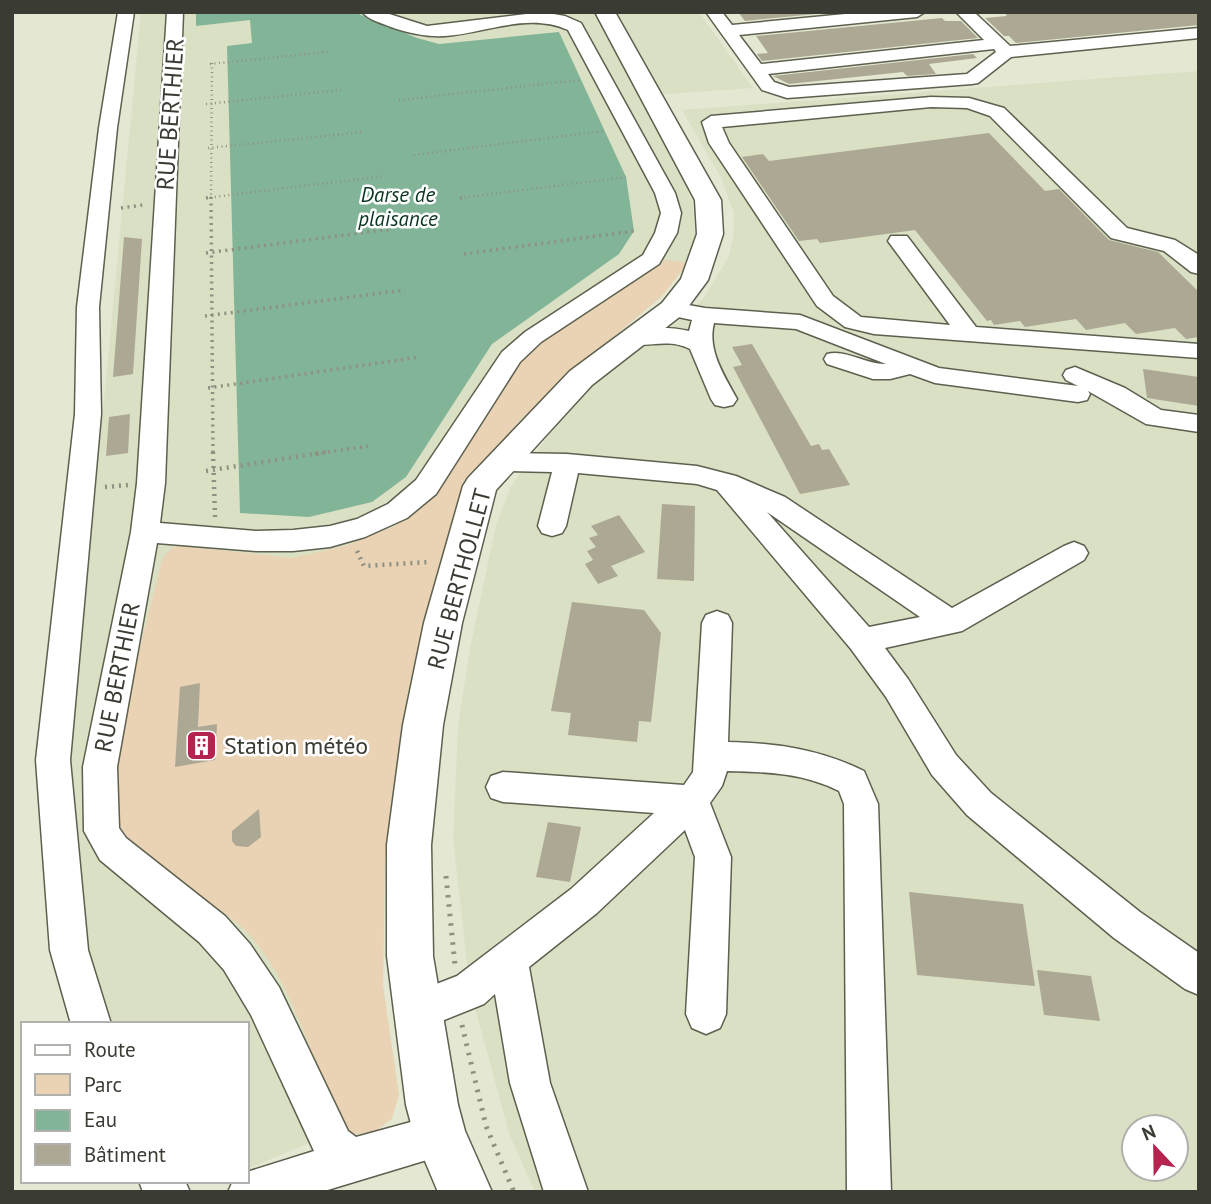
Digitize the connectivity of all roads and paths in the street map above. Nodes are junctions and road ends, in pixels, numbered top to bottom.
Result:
1 (126, 12) edge
2 (175, 12) edge
3 (370, 12) edge
4 (605, 12) edge
5 (714, 12) edge
6 (917, 12) edge
7 (964, 12) edge
8 (537, 19) edge
9 (727, 31) junction
10 (1199, 33) edge
11 (1002, 48) junction
12 (328, 52) dead end
13 (756, 70) junction
14 (580, 80) dead end
15 (341, 90) dead end
16 (776, 90) junction
17 (398, 100) dead end
18 (209, 104) junction
19 (791, 114) junction
20 (604, 131) dead end
21 (364, 132) dead end
22 (209, 148) junction
23 (414, 155) dead end
24 (385, 176) dead end
25 (626, 177) dead end
26 (208, 198) junction
27 (460, 198) dead end
28 (392, 229) dead end
29 (634, 231) dead end
30 (899, 241) dead end
31 (208, 253) junction
32 (464, 254) dead end
33 (1199, 267) edge
34 (405, 289) dead end
35 (689, 312) junction
36 (208, 316) junction
37 (968, 333) junction
38 (633, 338) junction
39 (700, 345) junction
40 (1199, 351) edge
41 (420, 357) dead end
42 (835, 359) dead end
43 (909, 365) junction
44 (210, 388) junction
45 (724, 399) dead end
46 (1199, 424) edge
47 (368, 446) dead end
48 (502, 462) junction
49 (567, 463) junction
50 (213, 470) junction
51 (206, 471) dead end
52 (726, 484) junction
53 (552, 526) dead end
54 (347, 531) junction
55 (145, 532) junction
56 (216, 537) junction
57 (1074, 553) dead end
58 (460, 560) junction
59 (717, 623) dead end
60 (951, 623) junction
61 (862, 640) junction
62 (711, 756) junction
63 (503, 787) dead end
64 (692, 801) junction
65 (444, 866) dead end
66 (509, 960) junction
67 (1199, 976) edge
68 (457, 995) junction
69 (417, 1010) junction
70 (706, 1014) dead end
71 (90, 1022) edge
72 (440, 1135) junction
73 (351, 1160) junction
74 (250, 1192) edge
75 (465, 1192) edge
76 (514, 1192) edge
77 (566, 1192) edge
78 (869, 1192) edge

1 - 71 street
2 - 55 street, RUE BERTHIER
3 - 8 street
4 - 35 main road, RUE BERTHOLLET
5 - 9 street
6 - 9 street
7 - 11 street
8 - 54 street
9 - 13 street
10 - 11 street
11 - 13 street
11 - 16 street
12 - 18 path
13 - 16 street
14 - 17 path
15 - 18 path
16 - 19 street
18 - 22 path
19 - 33 street
19 - 37 street
20 - 23 path
21 - 22 path
22 - 26 path
24 - 26 path
25 - 27 path
26 - 31 path
28 - 31 path
29 - 32 path
30 - 37 street
31 - 36 path
34 - 36 path
35 - 38 main road, RUE BERTHOLLET
35 - 39 street
35 - 43 street
36 - 44 path
37 - 40 street
38 - 39 street
38 - 48 main road, RUE BERTHOLLET
39 - 45 street
41 - 44 path
42 - 43 street
43 - 46 street
44 - 50 path
47 - 50 path
48 - 49 street
48 - 58 main road, RUE BERTHOLLET
49 - 52 street
49 - 53 street
50 - 51 path
50 - 56 path
52 - 60 street
52 - 61 street
54 - 56 street
54 - 58 path
55 - 56 street
55 - 73 street, RUE BERTHIER
57 - 60 street
58 - 69 main road, RUE BERTHOLLET
59 - 62 street
60 - 61 street
61 - 67 street
62 - 64 street
62 - 78 street
63 - 64 street
64 - 66 street
64 - 70 street
65 - 68 path
66 - 68 street
66 - 77 street
68 - 69 street
68 - 76 path
69 - 72 main road, RUE BERTHOLLET
72 - 73 street
72 - 75 main road, RUE BERTHOLLET
73 - 74 street

